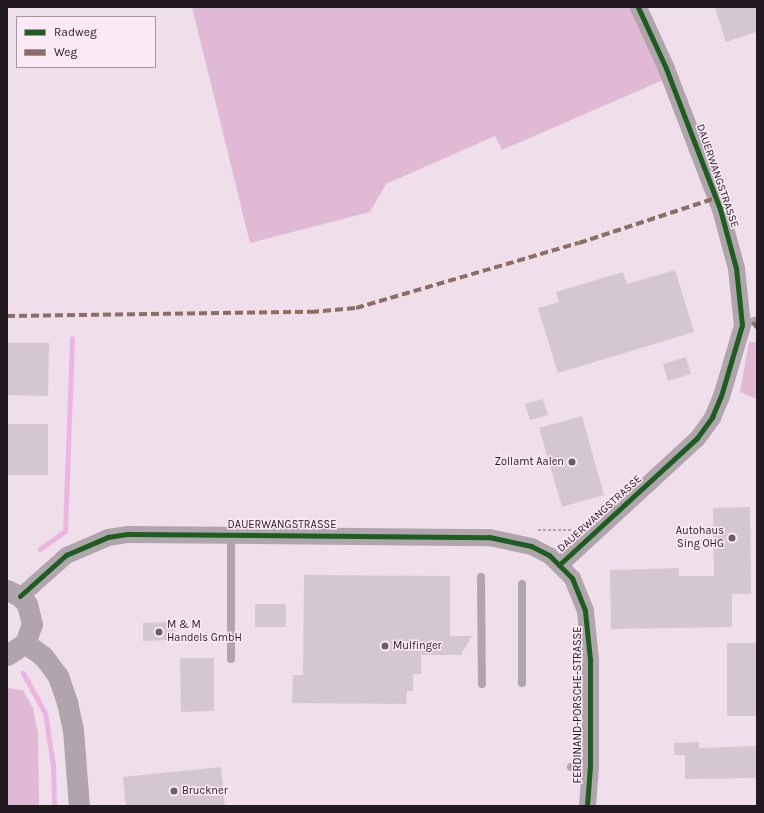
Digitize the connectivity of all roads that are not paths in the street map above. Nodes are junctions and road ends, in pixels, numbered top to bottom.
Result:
1 (638, 7) edge
2 (749, 322) edge
3 (231, 534) junction
4 (560, 564) junction
5 (481, 577) dead end
6 (522, 584) dead end
7 (14, 593) edge
8 (25, 643) junction
9 (7, 655) edge
10 (231, 659) dead end
11 (522, 683) dead end
12 (482, 684) dead end
13 (590, 766) junction
14 (572, 767) dead end
15 (79, 806) edge
16 (587, 806) edge

1 - 2 street, DAUERWANGSTRASSE
2 - 4 street, DAUERWANGSTRASSE
3 - 4 street, DAUERWANGSTRASSE
3 - 7 street, DAUERWANGSTRASSE
3 - 10 lane
4 - 13 street, FERDINAND-PORSCHE-STRASSE
5 - 12 lane
6 - 11 lane
7 - 8 street
8 - 9 street
8 - 15 street
13 - 14 lane
13 - 16 street, FERDINAND-PORSCHE-STRASSE

